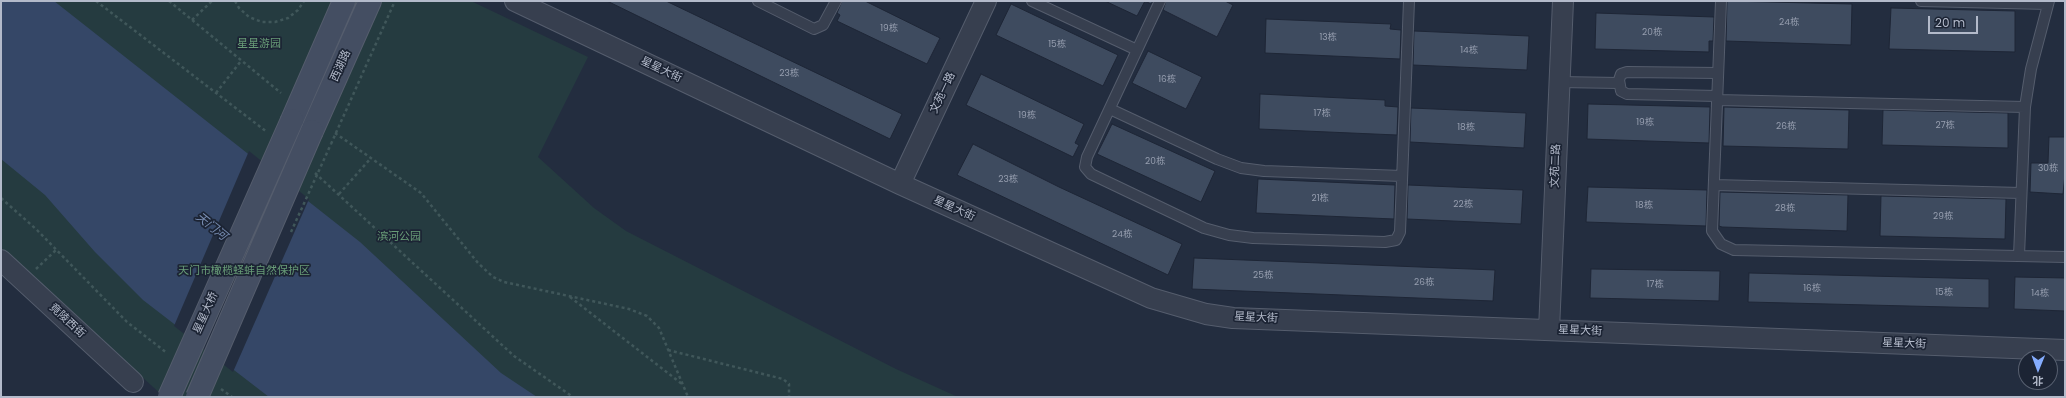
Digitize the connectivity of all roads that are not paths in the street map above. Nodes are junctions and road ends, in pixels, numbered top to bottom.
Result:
1 (344, 1) edge
2 (370, 1) edge
3 (515, 1) edge
4 (758, 1) edge
5 (836, 1) edge
6 (986, 1) edge
7 (1032, 1) edge
8 (1160, 1) edge
9 (1409, 1) edge
10 (1562, 1) edge
11 (1720, 1) edge
12 (1920, 1) edge
13 (2048, 3) edge
14 (1137, 50) junction
15 (1718, 73) junction
16 (1559, 82) junction
17 (1619, 83) junction
18 (1717, 98) junction
19 (2025, 107) junction
20 (1110, 109) junction
21 (1402, 176) junction
22 (900, 184) junction
23 (1714, 185) junction
24 (2021, 193) junction
25 (2019, 256) junction
26 (2065, 257) edge
27 (1, 260) edge
28 (1550, 330) junction
29 (2065, 350) edge
30 (133, 382) dead end
31 (169, 397) edge
32 (196, 397) edge

1 - 31 main road, 星星大桥, bridge
2 - 32 main road, 西湖路, bridge
3 - 22 street, 星星大街
4 - 5 lane
6 - 22 street, 文苑一路
7 - 14 lane
8 - 14 lane
9 - 21 lane
10 - 16 street, 文苑二路
11 - 15 lane
12 - 13 lane
13 - 19 lane
14 - 20 lane
15 - 17 lane
15 - 18 lane
16 - 17 lane
16 - 28 street, 文苑二路
17 - 18 lane
18 - 19 lane
18 - 23 lane
19 - 24 lane
20 - 21 lane
20 - 21 lane
22 - 28 street, 星星大街
23 - 24 lane
23 - 25 lane
24 - 25 lane
25 - 26 lane
27 - 30 street, 竟陵西街
28 - 29 street, 星星大街

